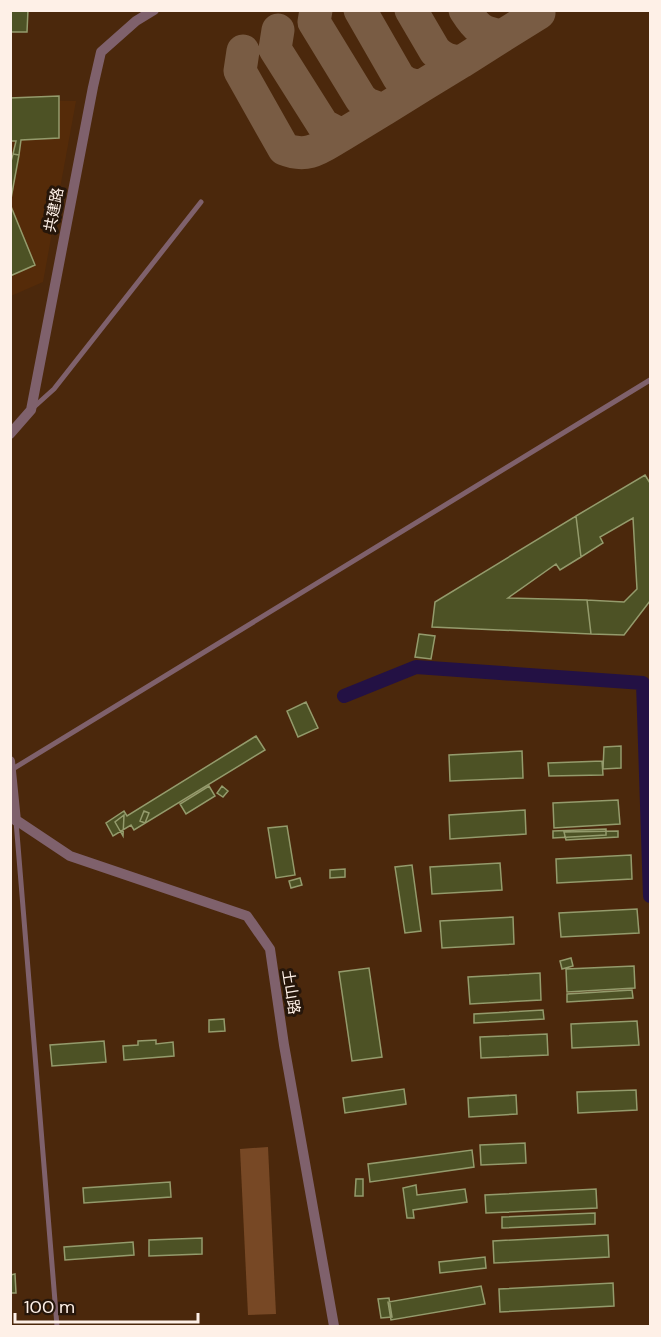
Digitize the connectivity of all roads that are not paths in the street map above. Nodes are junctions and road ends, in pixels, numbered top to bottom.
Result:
1 (154, 10) edge
2 (201, 202) dead end
3 (651, 380) edge
4 (31, 410) junction
5 (10, 434) edge
6 (10, 761) edge
7 (11, 770) edge
8 (13, 818) edge
9 (57, 1326) edge
10 (334, 1326) edge

1 - 4 street, 共建路
2 - 4 lane
3 - 7 lane
4 - 5 street
6 - 7 street
7 - 8 street
8 - 9 lane
8 - 10 street, 土山路

